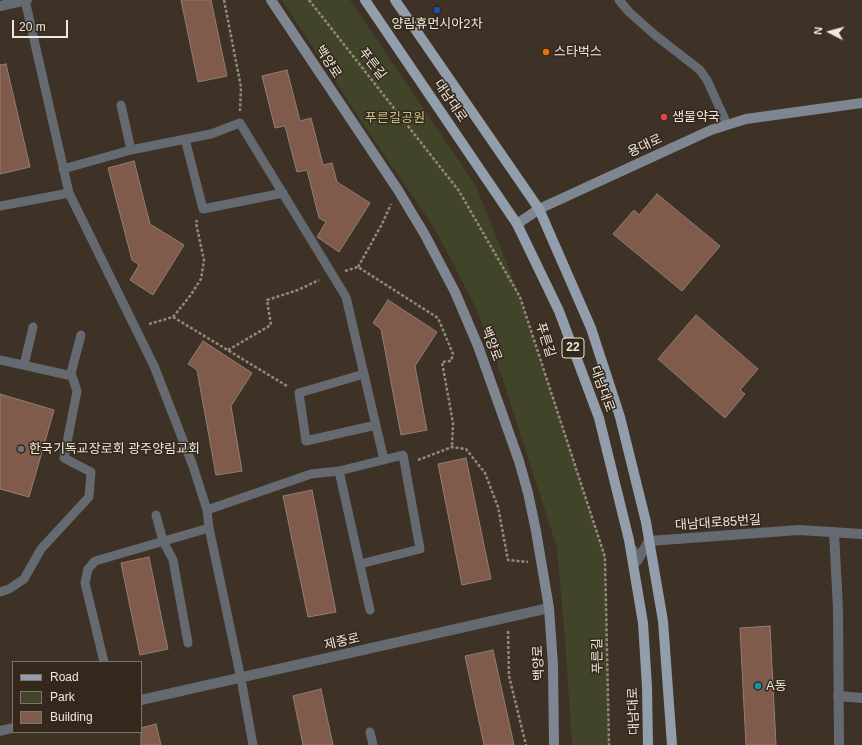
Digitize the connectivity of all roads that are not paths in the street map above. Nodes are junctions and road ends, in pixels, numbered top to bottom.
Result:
1 (26, 0) edge
2 (271, 0) edge
3 (365, 0) edge
4 (395, 0) edge
5 (619, 0) edge
6 (0, 6) edge
7 (862, 103) edge
8 (122, 106) dead end
9 (727, 124) junction
10 (186, 139) junction
11 (131, 150) junction
12 (63, 169) junction
13 (69, 193) junction
14 (283, 193) junction
15 (0, 206) edge
16 (539, 210) junction
17 (517, 224) junction
18 (33, 327) dead end
19 (81, 335) dead end
20 (0, 360) edge
21 (24, 365) junction
22 (364, 374) junction
23 (72, 376) junction
24 (376, 425) junction
25 (384, 460) junction
26 (339, 471) junction
27 (207, 510) junction
28 (156, 515) dead end
29 (209, 528) junction
30 (834, 532) junction
31 (862, 534) edge
32 (629, 540) junction
33 (163, 541) junction
34 (649, 541) junction
35 (360, 564) junction
36 (0, 592) edge
37 (549, 608) junction
38 (370, 610) dead end
39 (188, 643) dead end
40 (104, 661) edge
41 (241, 679) junction
42 (838, 696) junction
43 (862, 698) edge
44 (142, 700) edge
45 (12, 728) edge
46 (0, 731) edge
47 (370, 732) dead end
48 (253, 745) edge
49 (373, 745) edge
50 (554, 745) edge
51 (648, 745) edge
52 (672, 745) edge
53 (839, 745) edge

1 - 6 street
1 - 12 lane
2 - 37 street, 백양로
3 - 17 main road, 대남대로 / 22
4 - 16 main road, 대남대로 / 22
5 - 9 lane
7 - 9 street, 용대로
8 - 11 lane
9 - 16 street, 용대로
10 - 11 lane
10 - 14 lane
10 - 14 lane
11 - 12 lane
12 - 13 lane
13 - 15 lane
13 - 27 lane
14 - 22 lane
16 - 17 street, 용대로
16 - 34 main road, 대남대로 / 22
17 - 32 main road, 대남대로 / 22
18 - 21 lane
19 - 23 lane
20 - 21 lane
21 - 23 lane
22 - 24 lane
22 - 24 lane
23 - 36 lane
24 - 25 lane
25 - 26 lane
25 - 35 lane
26 - 27 lane
26 - 35 lane
27 - 29 lane
28 - 33 lane
29 - 33 lane
29 - 41 lane
30 - 31 street, 대남대로85번길
30 - 34 street, 대남대로85번길
30 - 42 street
32 - 34 street
32 - 51 main road, 대남대로 / 22
33 - 39 lane
33 - 40 lane
34 - 52 main road, 대남대로 / 22
35 - 38 lane
37 - 41 street, 제중로
37 - 50 street, 백양로
41 - 44 street, 제중로
41 - 48 lane
42 - 43 street
42 - 53 street
45 - 46 street
47 - 49 lane

